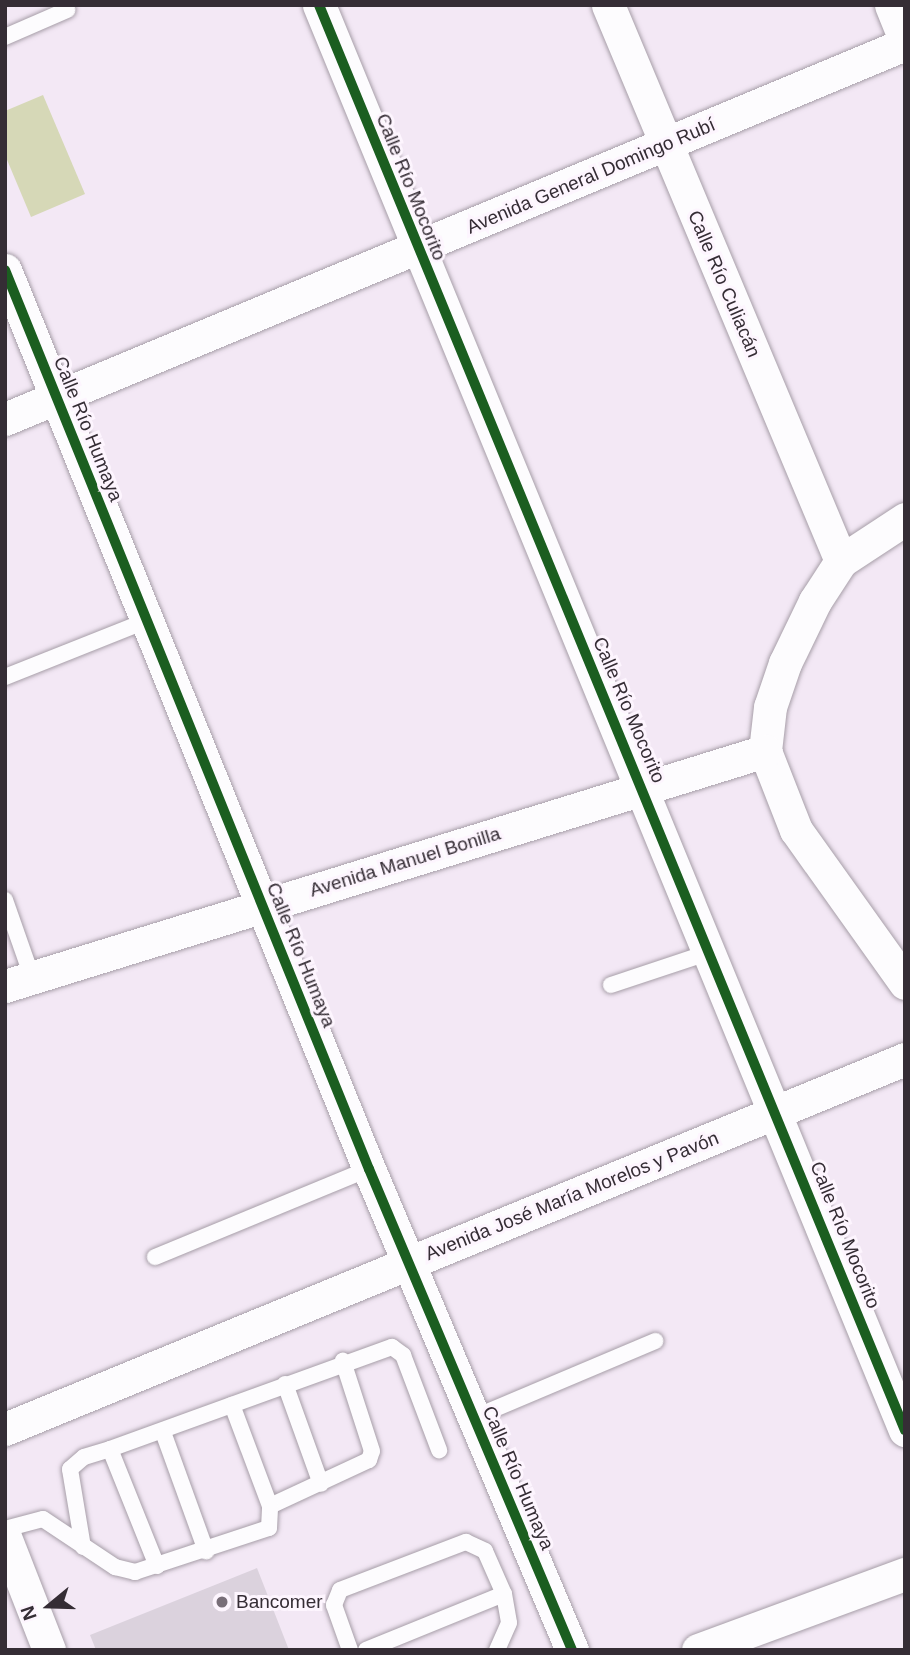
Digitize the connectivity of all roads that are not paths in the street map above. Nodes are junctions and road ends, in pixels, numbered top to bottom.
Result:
1 (320, 5) edge
2 (608, 5) edge
3 (891, 5) edge
4 (67, 10) dead end
5 (5, 37) edge
6 (905, 42) edge
7 (665, 144) junction
8 (417, 249) junction
9 (5, 270) edge
10 (56, 397) junction
11 (5, 419) edge
12 (905, 519) edge
13 (842, 561) junction
14 (148, 620) junction
15 (5, 677) edge
16 (765, 751) junction
17 (642, 788) junction
18 (5, 900) edge
19 (263, 907) junction
20 (710, 952) junction
21 (19, 981) edge
22 (905, 983) edge
23 (611, 985) dead end
24 (905, 1059) edge
25 (776, 1112) junction
26 (369, 1169) junction
27 (155, 1257) dead end
28 (408, 1264) junction
29 (655, 1341) dead end
30 (343, 1361) junction
31 (285, 1384) junction
32 (232, 1405) junction
33 (473, 1418) junction
34 (5, 1429) edge
35 (905, 1430) edge
36 (163, 1432) junction
37 (110, 1449) junction
38 (439, 1450) dead end
39 (321, 1484) junction
40 (270, 1506) junction
41 (5, 1529) edge
42 (5, 1538) edge
43 (83, 1547) junction
44 (206, 1551) junction
45 (157, 1566) junction
46 (905, 1574) edge
47 (504, 1594) junction
48 (49, 1650) edge
49 (349, 1650) edge
50 (366, 1650) edge
51 (497, 1650) edge
52 (572, 1650) edge
53 (698, 1650) edge

1 - 8 street, Calle Río Mocorito
2 - 7 street, Calle Río Culiacán
3 - 6 street
4 - 5 lane
6 - 7 street, Avenida General Domingo Rubí
7 - 8 street, Avenida General Domingo Rubí
7 - 13 street, Calle Río Culiacán
8 - 10 street, Avenida General Domingo Rubí
8 - 17 street, Calle Río Mocorito
9 - 10 street, Calle Río Humaya
10 - 11 street, Avenida General Domingo Rubí
10 - 14 street, Calle Río Humaya
12 - 13 street
13 - 16 street
14 - 15 lane
14 - 19 street, Calle Río Humaya
16 - 17 street, Avenida Manuel Bonilla
16 - 22 street
17 - 19 street, Avenida Manuel Bonilla
17 - 20 street, Calle Río Mocorito
18 - 21 lane
19 - 21 street, Avenida Manuel Bonilla
19 - 26 street, Calle Río Humaya
20 - 23 lane
20 - 25 street, Calle Río Mocorito
24 - 25 street, Avenida José María Morelos y Pavón
25 - 28 street, Avenida José María Morelos y Pavón
25 - 35 street, Calle Río Mocorito
26 - 27 lane
26 - 28 street, Calle Río Humaya
28 - 33 street, Calle Río Humaya
28 - 34 street, Avenida José María Morelos y Pavón
29 - 33 lane
30 - 31 lane
30 - 38 lane
30 - 39 lane
31 - 32 lane
31 - 39 lane
32 - 36 lane
32 - 40 lane
33 - 52 street, Calle Río Humaya
36 - 37 lane
36 - 44 lane
37 - 43 lane
37 - 45 lane
39 - 40 lane
40 - 44 lane
41 - 43 lane
42 - 48 street
43 - 45 lane
44 - 45 lane
46 - 53 street
47 - 49 lane
47 - 50 lane
47 - 51 lane

